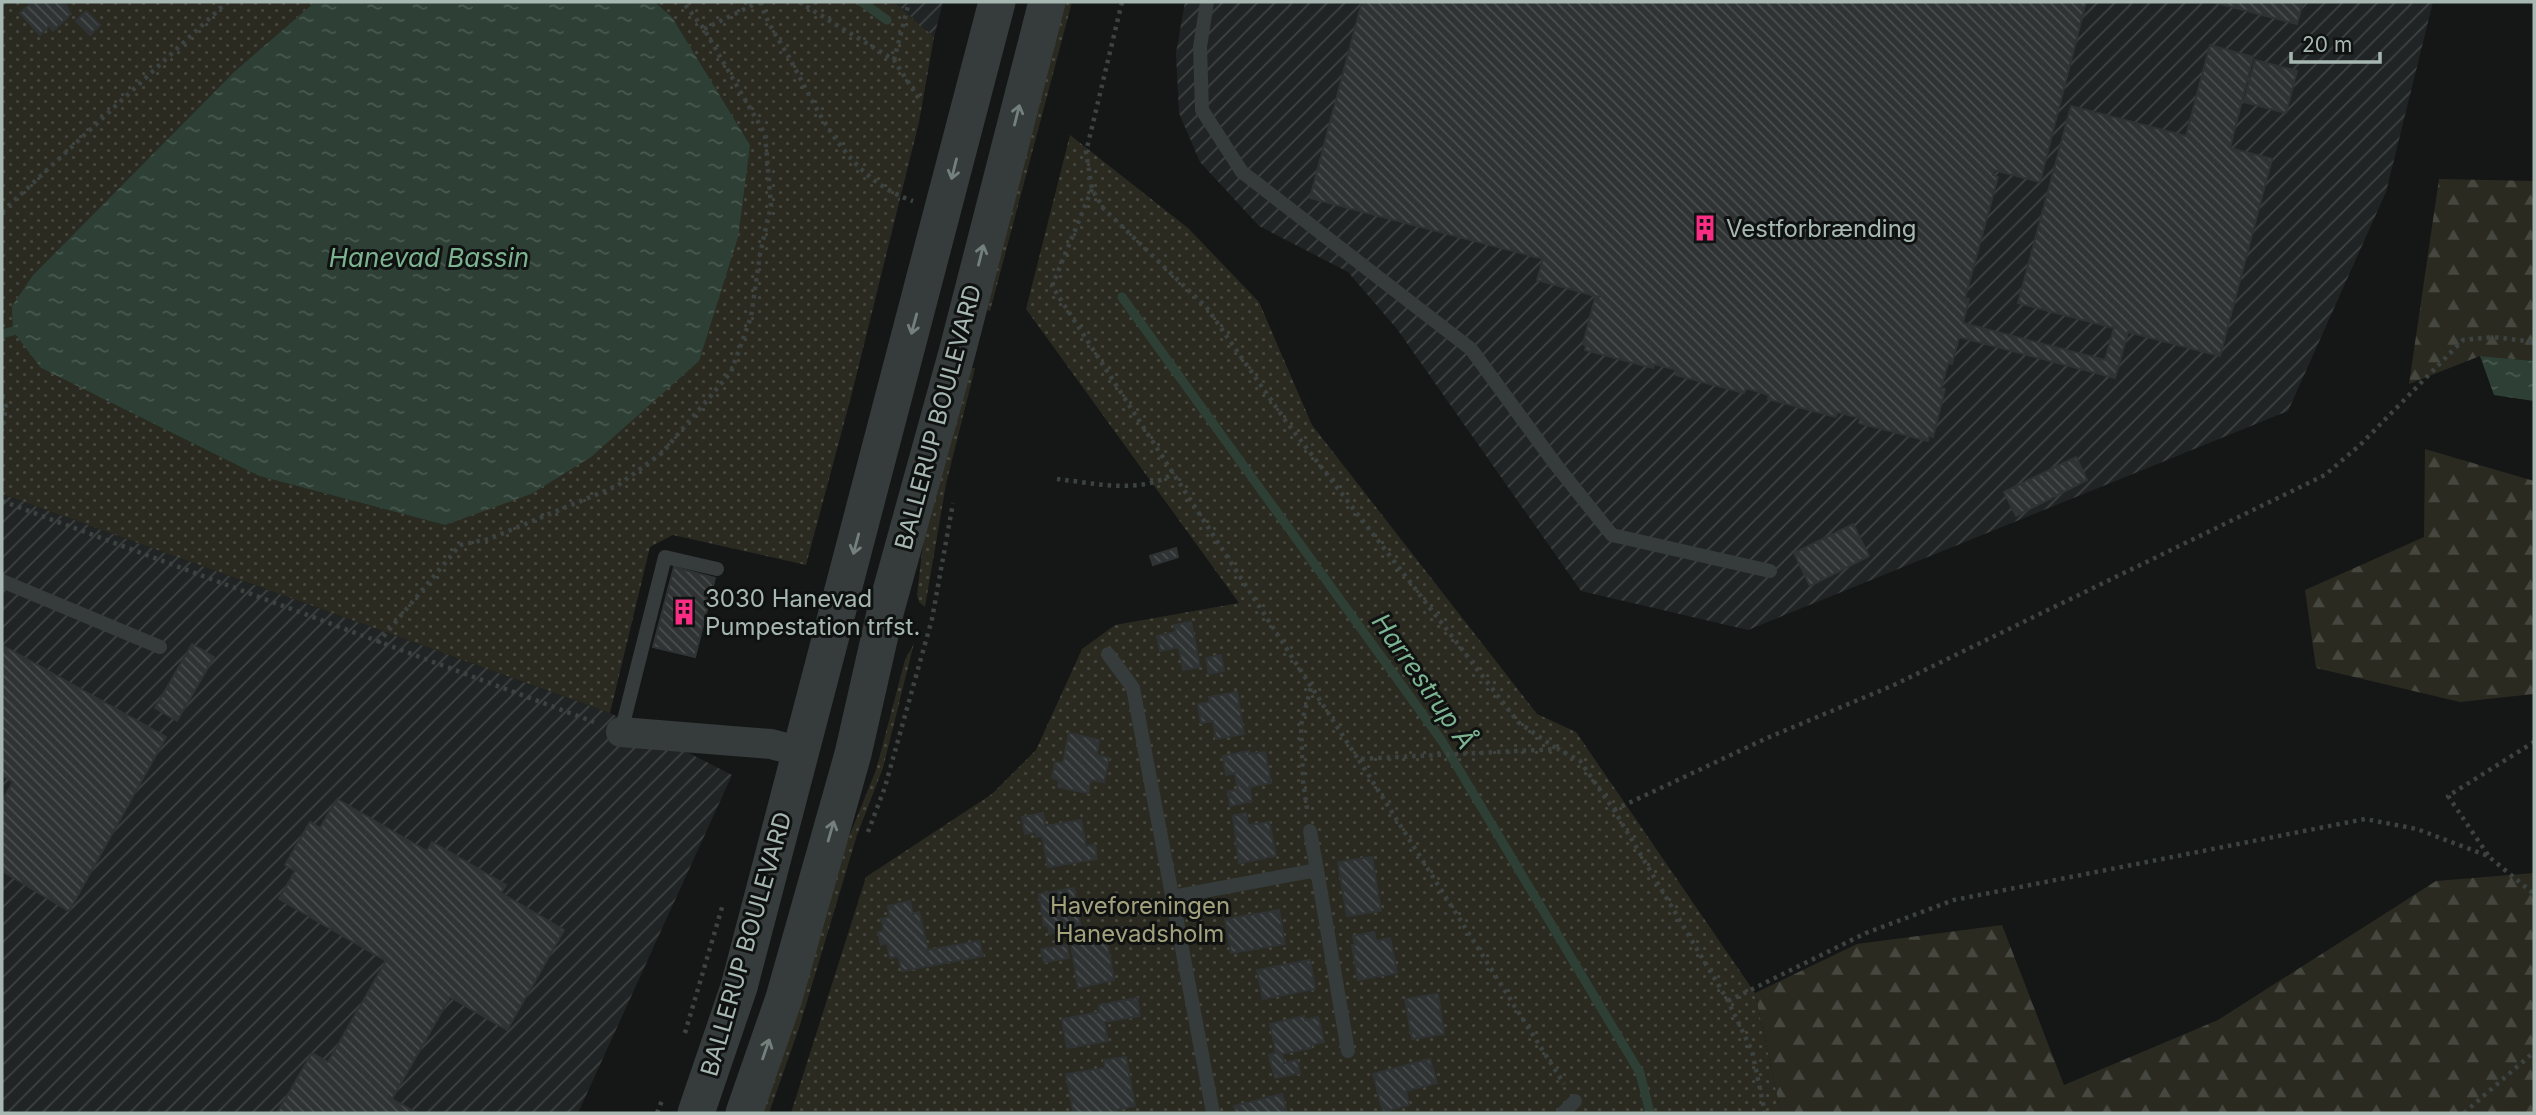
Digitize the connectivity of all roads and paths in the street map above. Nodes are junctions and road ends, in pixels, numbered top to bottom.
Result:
1 (227, 2) edge
2 (682, 2) edge
3 (760, 2) edge
4 (799, 2) edge
5 (909, 2) edge
6 (997, 2) edge
7 (1047, 2) edge
8 (1122, 2) edge
9 (1207, 2) edge
10 (704, 29) junction
11 (894, 61) junction
12 (921, 102) dead end
13 (1092, 189) junction
14 (943, 211) junction
15 (2, 212) edge
16 (2534, 342) edge
17 (2, 396) edge
18 (2, 431) edge
19 (1174, 474) junction
20 (1057, 479) dead end
21 (2, 501) edge
22 (717, 569) dead end
23 (1770, 571) dead end
24 (2, 581) edge
25 (378, 643) junction
26 (160, 646) dead end
27 (1108, 654) dead end
28 (1311, 686) junction
29 (621, 732) junction
30 (2534, 742) edge
31 (1558, 749) junction
32 (801, 751) junction
33 (1358, 760) junction
34 (1614, 810) junction
35 (1310, 831) joint
36 (2488, 856) junction
37 (1317, 870) junction
38 (2534, 894) edge
39 (1172, 897) junction
40 (1728, 1001) junction
41 (1348, 1051) dead end
42 (2534, 1052) edge
43 (1575, 1101) joint
44 (696, 1113) edge
45 (744, 1113) edge
46 (1213, 1113) edge
47 (1563, 1113) edge
48 (1765, 1113) edge
49 (2464, 1113) edge

1 - 15 path
2 - 10 path
3 - 10 path
3 - 14 path
4 - 11 path
5 - 11 path
6 -> 14 street, BALLERUP BOULEVARD
45 -> 7 street, BALLERUP BOULEVARD
8 - 13 path
9 - 23 lane
10 - 25 path
11 - 12 path
13 - 19 path
13 - 31 path
14 -> 32 street, BALLERUP BOULEVARD
16 - 34 path
17 - 18 path
19 - 20 path
19 - 28 path
21 - 25 path
22 - 29 lane
24 - 26 lane
25 - 29 path
27 - 39 lane
28 - 33 path
28 - 35 path
29 - 32 street
30 - 36 path
31 - 33 path
31 - 34 path
32 - 44 street, BALLERUP BOULEVARD
33 - 43 path
34 - 40 path
35 - 37 lane
36 - 38 path
36 - 40 path
37 - 39 lane
37 - 41 lane
39 - 46 lane
40 - 48 path
42 - 49 path
43 - 47 lane

